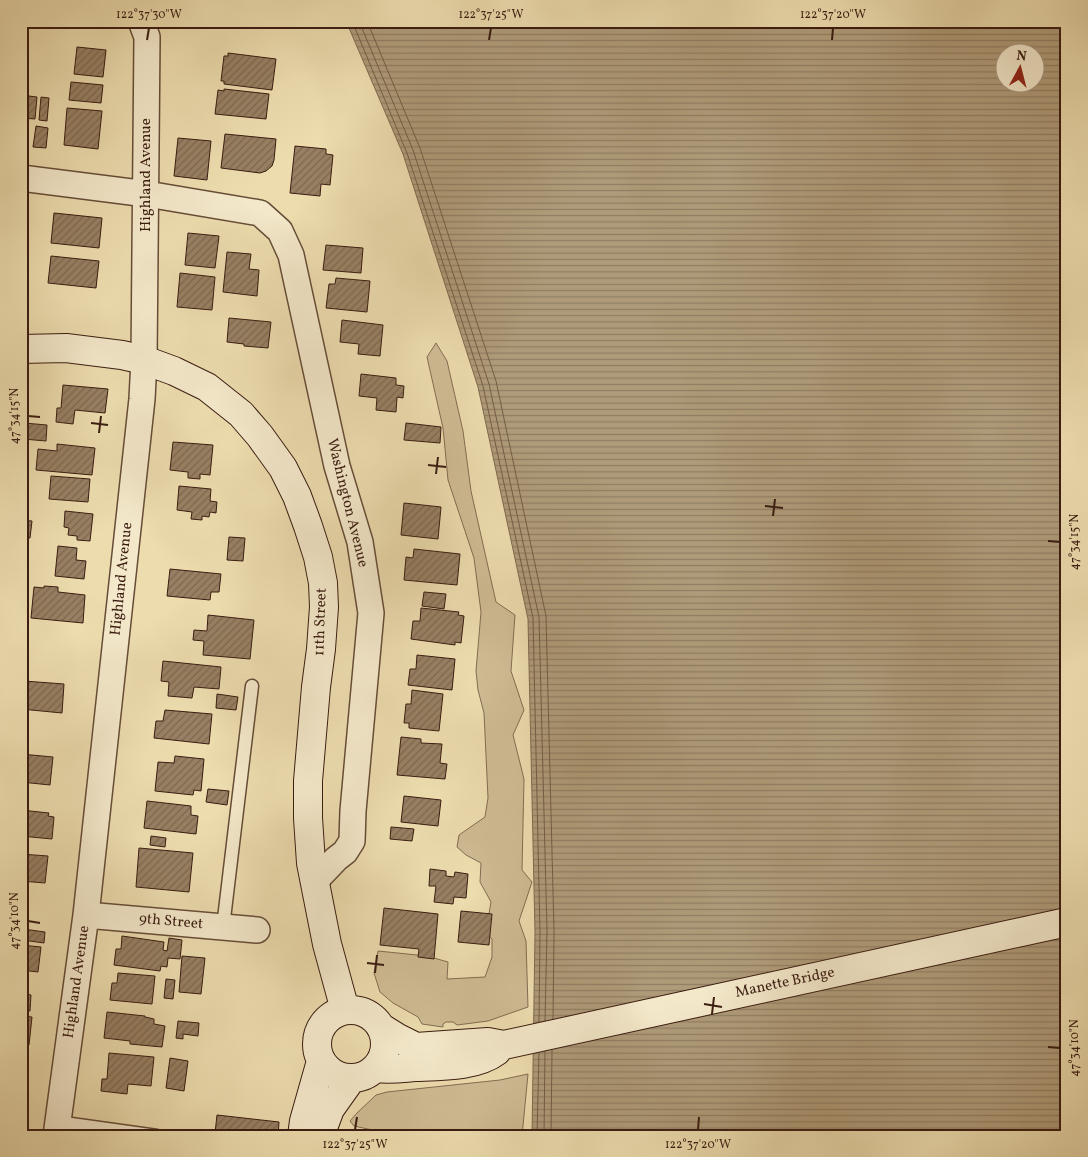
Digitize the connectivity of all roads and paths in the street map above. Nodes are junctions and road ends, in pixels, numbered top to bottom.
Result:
1 (141, 21) edge
2 (21, 178) edge
3 (147, 194) junction
4 (21, 336) edge
5 (66, 348) junction
6 (21, 349) edge
7 (144, 360) junction
8 (252, 686) dead end
9 (315, 881) junction
10 (86, 915) junction
11 (1067, 922) edge
12 (223, 927) junction
13 (257, 930) dead end
14 (345, 1010) junction
15 (382, 1028) junction
16 (504, 1045) junction
17 (321, 1061) junction
18 (364, 1073) junction
19 (57, 1129) edge
20 (157, 1136) edge
21 (302, 1136) edge
22 (320, 1136) edge

1 - 3 street, Highland Avenue
2 - 3 street
3 - 7 street, Highland Avenue
3 - 9 street, Washington Avenue
4 - 5 main road, 11th Street
5 - 6 main road, 11th Street
5 - 7 main road, 11th Street
7 - 9 main road, 11th Street
7 - 10 street, Highland Avenue
8 - 12 lane
9 - 14 main road, 11th Street
10 - 12 street, 9th Street
10 - 19 street, Highland Avenue
11 - 16 main road, Manette Bridge
12 - 13 street, 9th Street
14 - 15 main road
14 - 17 main road
15 - 16 main road
15 - 18 main road
16 - 18 main road
17 - 18 main road
17 - 21 main road
18 - 22 main road
19 - 20 lane

